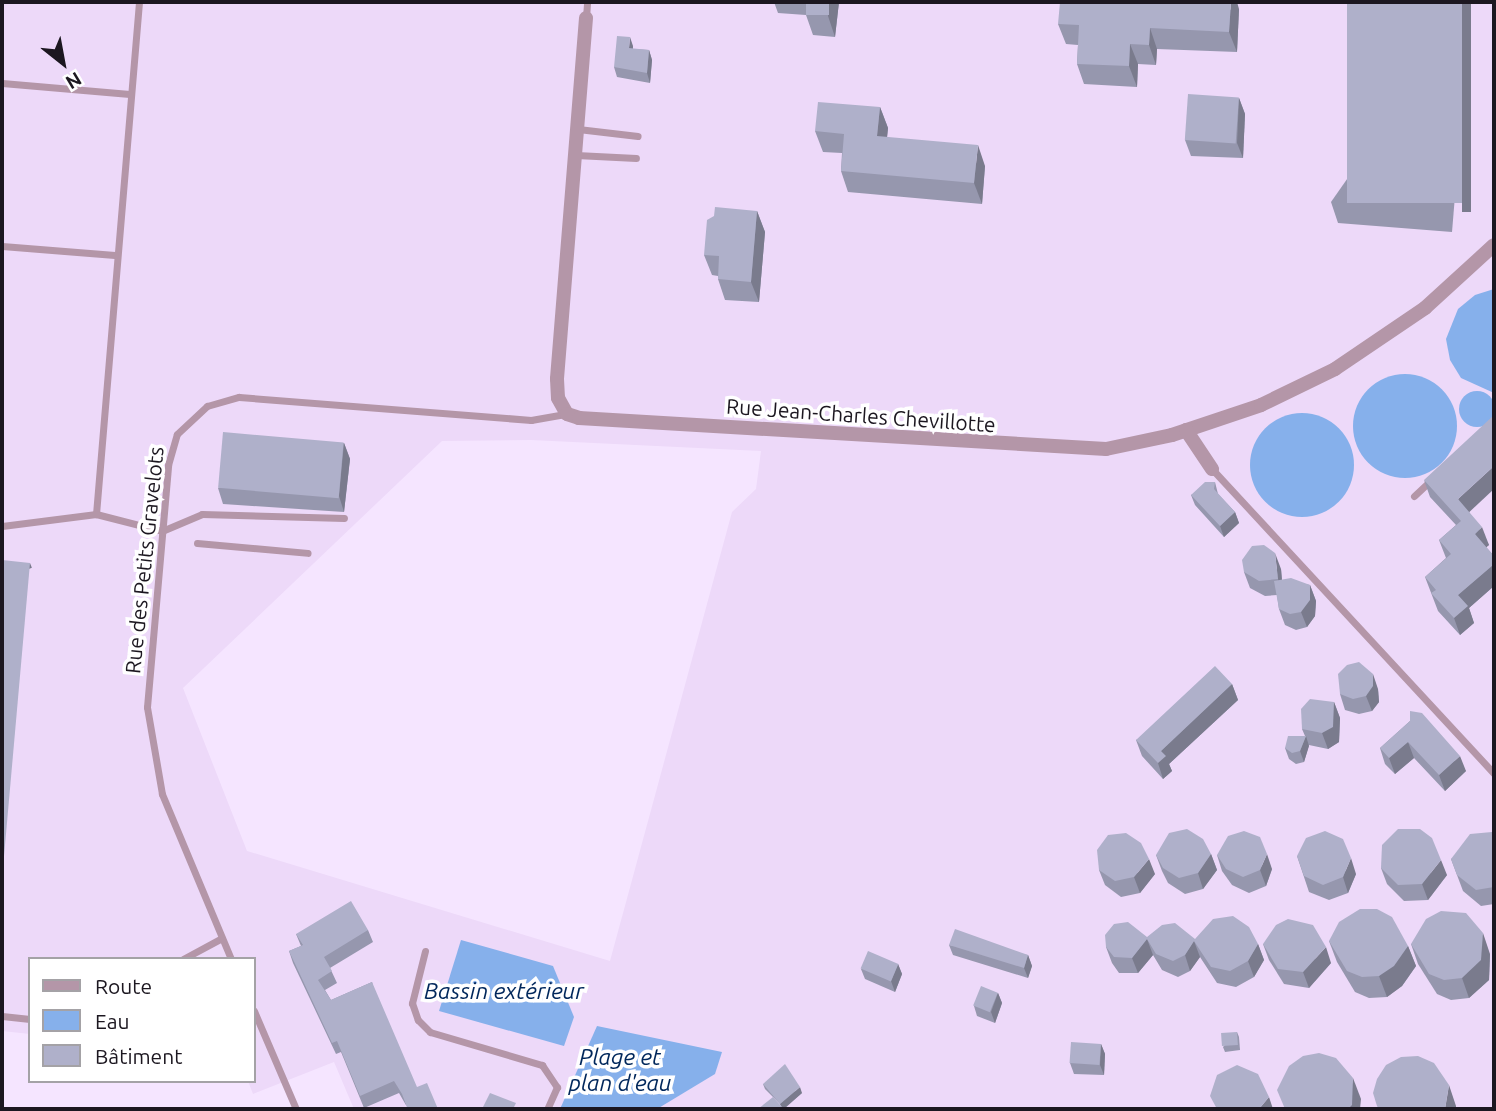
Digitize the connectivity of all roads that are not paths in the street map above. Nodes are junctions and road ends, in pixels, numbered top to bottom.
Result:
1 (139, 2) edge
2 (587, 2) edge
3 (586, 18) joint
4 (2, 83) edge
5 (130, 94) junction
6 (578, 129) junction
7 (638, 136) dead end
8 (576, 155) junction
9 (636, 159) dead end
10 (1494, 245) edge
11 (2, 246) edge
12 (115, 255) junction
13 (567, 414) junction
14 (1186, 430) junction
15 (1212, 469) joint
16 (1434, 478) edge
17 (1415, 496) dead end
18 (96, 514) junction
19 (344, 518) dead end
20 (2, 526) edge
21 (162, 531) junction
22 (197, 543) dead end
23 (308, 553) dead end
24 (1494, 774) edge
25 (222, 938) junction
26 (425, 951) dead end
27 (187, 957) edge
28 (230, 957) edge
29 (256, 1015) edge
30 (2, 1016) edge
31 (28, 1019) edge
32 (296, 1109) edge
33 (547, 1109) edge

1 - 5 lane
2 - 3 lane
3 - 6 street
4 - 5 lane
5 - 12 lane
6 - 7 lane
6 - 8 street
8 - 9 lane
8 - 13 street
10 - 14 street, Rue Jean-Charles Chevillotte
11 - 12 lane
12 - 18 lane
13 - 14 street, Rue Jean-Charles Chevillotte
13 - 21 lane, Rue des Petits Gravelots
14 - 15 street
15 - 24 lane
16 - 17 lane
18 - 20 lane
18 - 21 lane
19 - 21 lane
21 - 25 lane, Rue des Petits Gravelots
22 - 23 lane
25 - 27 lane
25 - 28 lane, Rue des Petits Gravelots
26 - 33 lane
29 - 32 lane
30 - 31 lane

